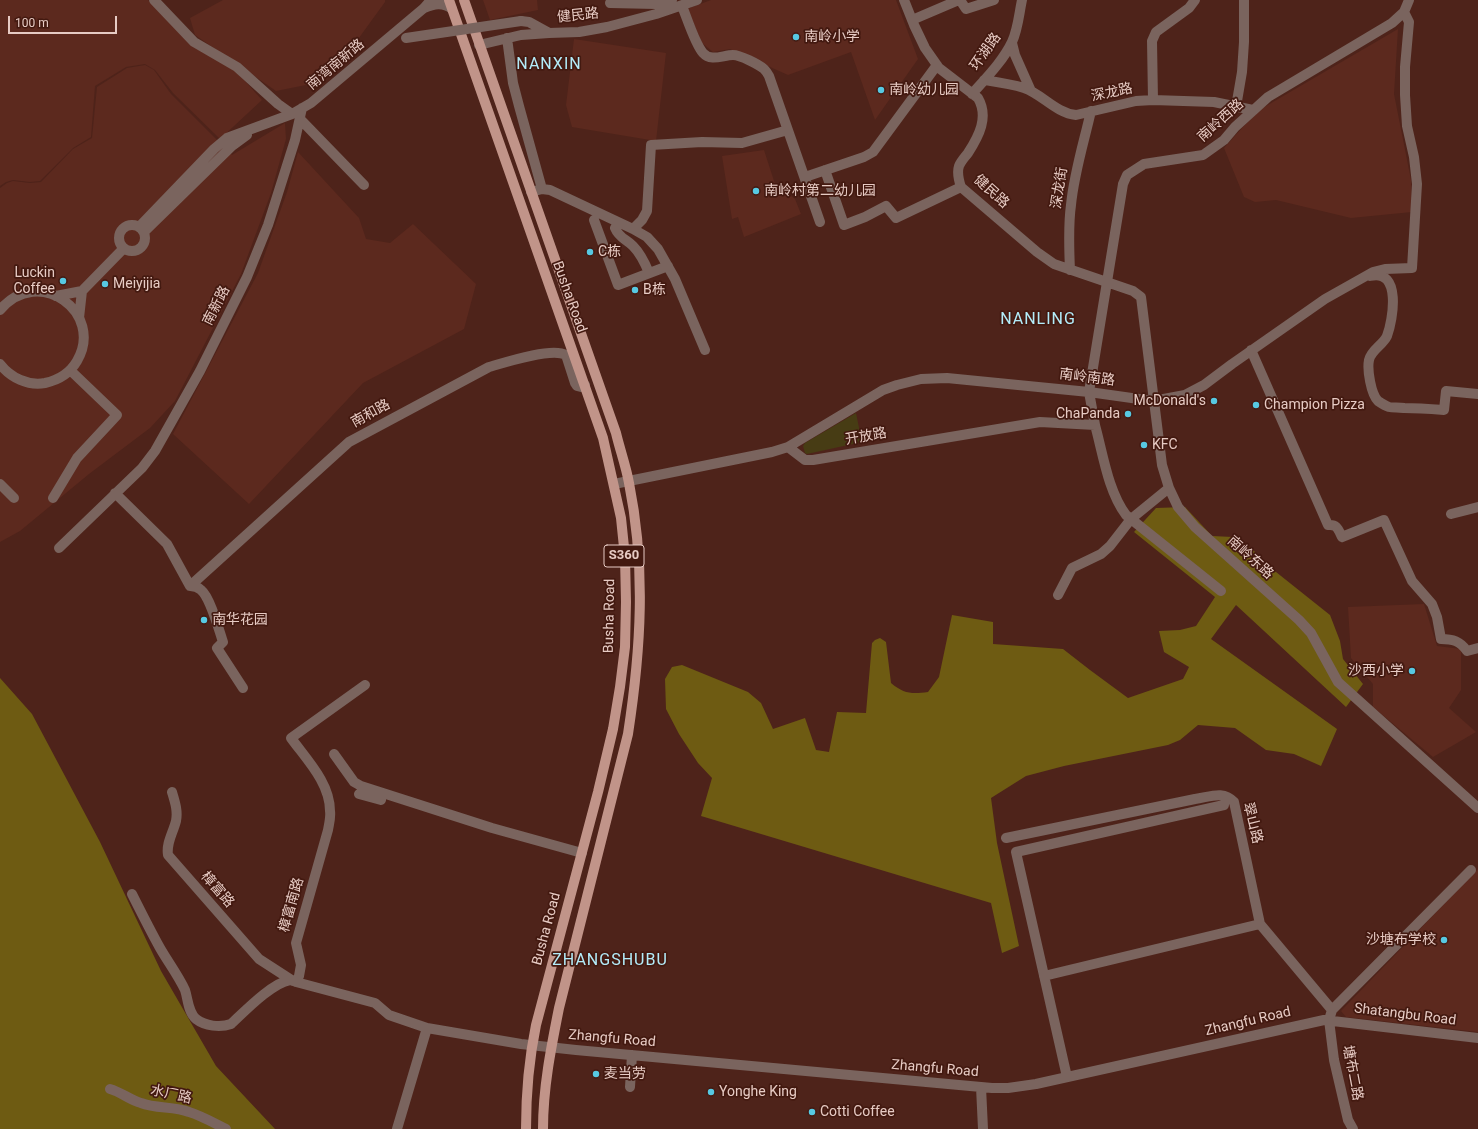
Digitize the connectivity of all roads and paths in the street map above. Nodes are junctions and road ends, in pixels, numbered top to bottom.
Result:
1 (154, 0) edge
2 (430, 0) edge
3 (464, 0) edge
4 (672, 0) edge
5 (697, 0) edge
6 (904, 0) edge
7 (960, 0) edge
8 (994, 0) edge
9 (1022, 0) edge
10 (1195, 0) edge
11 (1244, 0) edge
12 (1408, 0) edge
13 (622, 2) edge
14 (610, 3) dead end
15 (450, 5) edge
16 (682, 6) junction
17 (424, 8) junction
18 (1404, 12) junction
19 (912, 20) junction
20 (549, 33) junction
21 (391, 36) junction
22 (507, 38) junction
23 (1012, 43) junction
24 (479, 45) junction
25 (937, 65) junction
26 (984, 80) junction
27 (1031, 91) junction
28 (972, 94) junction
29 (1153, 100) junction
30 (1236, 107) junction
31 (1253, 110) junction
32 (1091, 111) junction
33 (296, 116) junction
34 (788, 130) junction
35 (825, 170) junction
36 (805, 177) junction
37 (364, 185) dead end
38 (962, 187) junction
39 (542, 189) junction
40 (531, 192) junction
41 (594, 220) dead end
42 (820, 222) dead end
43 (615, 228) dead end
44 (633, 229) junction
45 (142, 230) junction
46 (124, 248) junction
47 (668, 266) junction
48 (1070, 270) junction
49 (649, 273) junction
50 (1364, 277) junction
51 (1107, 282) junction
52 (82, 291) junction
53 (56, 296) junction
54 (2, 305) edge
55 (79, 318) junction
56 (705, 350) dead end
57 (1252, 350) junction
58 (70, 370) junction
59 (2, 372) edge
60 (585, 385) junction
61 (1089, 392) junction
62 (1478, 394) edge
63 (1153, 401) junction
64 (1095, 425) junction
65 (788, 447) junction
66 (629, 482) junction
67 (0, 484) edge
68 (614, 484) junction
69 (1169, 488) junction
70 (114, 494) junction
71 (14, 498) dead end
72 (53, 498) dead end
73 (1478, 507) edge
74 (1451, 514) dead end
75 (1131, 519) junction
76 (59, 548) dead end
77 (190, 586) junction
78 (1221, 591) dead end
79 (1058, 595) dead end
80 (1478, 648) edge
81 (365, 685) dead end
82 (243, 688) dead end
83 (334, 754) dead end
84 (172, 792) dead end
85 (360, 794) dead end
86 (1224, 805) dead end
87 (1478, 808) edge
88 (1006, 838) dead end
89 (581, 855) junction
90 (1471, 870) dead end
91 (132, 894) dead end
92 (1260, 924) junction
93 (1044, 976) junction
94 (293, 981) junction
95 (1332, 1010) junction
96 (1329, 1020) junction
97 (427, 1028) junction
98 (1478, 1038) edge
99 (532, 1045) junction
100 (551, 1047) junction
101 (632, 1055) junction
102 (1068, 1077) junction
103 (630, 1087) dead end
104 (980, 1087) junction
105 (110, 1089) dead end
106 (543, 1105) junction
107 (526, 1106) junction
108 (226, 1129) edge
109 (397, 1129) edge
110 (526, 1129) edge
111 (542, 1129) edge
112 (983, 1129) edge
113 (1353, 1129) edge

1 - 33 street
2 - 17 street, 南湾南新路
3 - 24 main road, Busha Road / S360
4 - 13 street
5 - 16 street, 健民路
6 - 19 street, 健民路
7 - 8 street
7 - 19 street
9 - 23 street, 环湖路
10 - 29 street
11 - 30 street
12 - 18 street
13 - 14 street
15 - 17 street
15 - 60 main road, Busha Road / S360
16 - 20 street, 健民路
16 - 34 street
17 - 21 street, 南湾南新路
18 - 31 street, 南岭西路
18 - 50 street, 南岭南路
19 - 25 street, 健民路
20 - 21 street, 健民路, bridge
20 - 22 street
21 - 33 street, 南湾南新路
22 - 24 street
22 - 39 street
23 - 26 street, 环湖路
23 - 27 street
24 - 40 main road, Busha Road / S360
25 - 28 street, 健民路
25 - 35 street
26 - 27 street, 深龙路
26 - 28 street, 环湖路
27 - 32 street, 深龙路
28 - 38 street, 健民路
29 - 30 street, 深龙路
29 - 32 street, 深龙路
30 - 31 street, 深龙路
31 - 51 street, 南岭西路
32 - 48 street, 深龙街
33 - 37 street
33 - 45 street, 南湾南新路
33 - 70 street, 南新路
34 - 36 street
34 - 44 street
35 - 36 street
35 - 38 street
36 - 42 street
38 - 48 street, 健民路
39 - 40 street
39 - 44 street
40 - 66 main road, Busha Road / S360
41 - 49 street
43 - 49 street
44 - 47 street
45 - 46 street
45 - 46 street
46 - 52 street
47 - 49 street
47 - 56 street
48 - 51 street, 健民路
50 - 57 street, 南岭南路
50 - 62 street
51 - 61 street, 南岭西路
51 - 63 street, 南岭东路
52 - 53 street
52 - 55 street
53 - 54 street
53 - 55 street
55 - 58 street
57 - 63 street, 南岭南路
57 - 80 street
58 - 59 street
58 - 72 street
60 - 68 main road, Busha Road / S360
60 - 77 street, 南和路
61 - 63 street, 南岭南路
61 - 64 street
61 - 65 street, 南岭南路
63 - 69 street, 南岭东路
64 - 65 street, 开放路
64 - 75 street
65 - 66 street
66 - 68 street
66 - 100 main road, Busha Road / S360
67 - 71 street
68 - 89 main road, Busha Road / S360
69 - 75 street
69 - 87 street, 南岭东路
70 - 76 street, 南新路
70 - 77 street
73 - 74 street
75 - 78 street
75 - 79 street
77 - 82 street
81 - 94 street, 樟富南路
83 - 89 street
84 - 94 street, 樟富路
85 - 89 street
86 - 93 street
88 - 92 street, 翠山路
89 - 99 main road, Busha Road / S360
90 - 95 street
91 - 94 street
92 - 93 street
92 - 95 street, 翠山路
93 - 102 street
94 - 97 street
95 - 96 street
96 - 98 street, Shatangbu Road
96 - 102 street, Zhangfu Road
96 - 113 street, 塘布二路
97 - 99 street
97 - 109 street
99 - 100 street, Zhangfu Road
99 - 107 main road, Busha Road / S360
100 - 101 street, Zhangfu Road
100 - 106 main road, Busha Road / S360
101 - 103 street
101 - 104 street, Zhangfu Road
102 - 104 street, Zhangfu Road
104 - 112 street
105 - 108 street, 水厂路
106 - 107 main road
106 - 111 main road, Busha Road / S360
107 - 110 main road, Busha Road / S360

